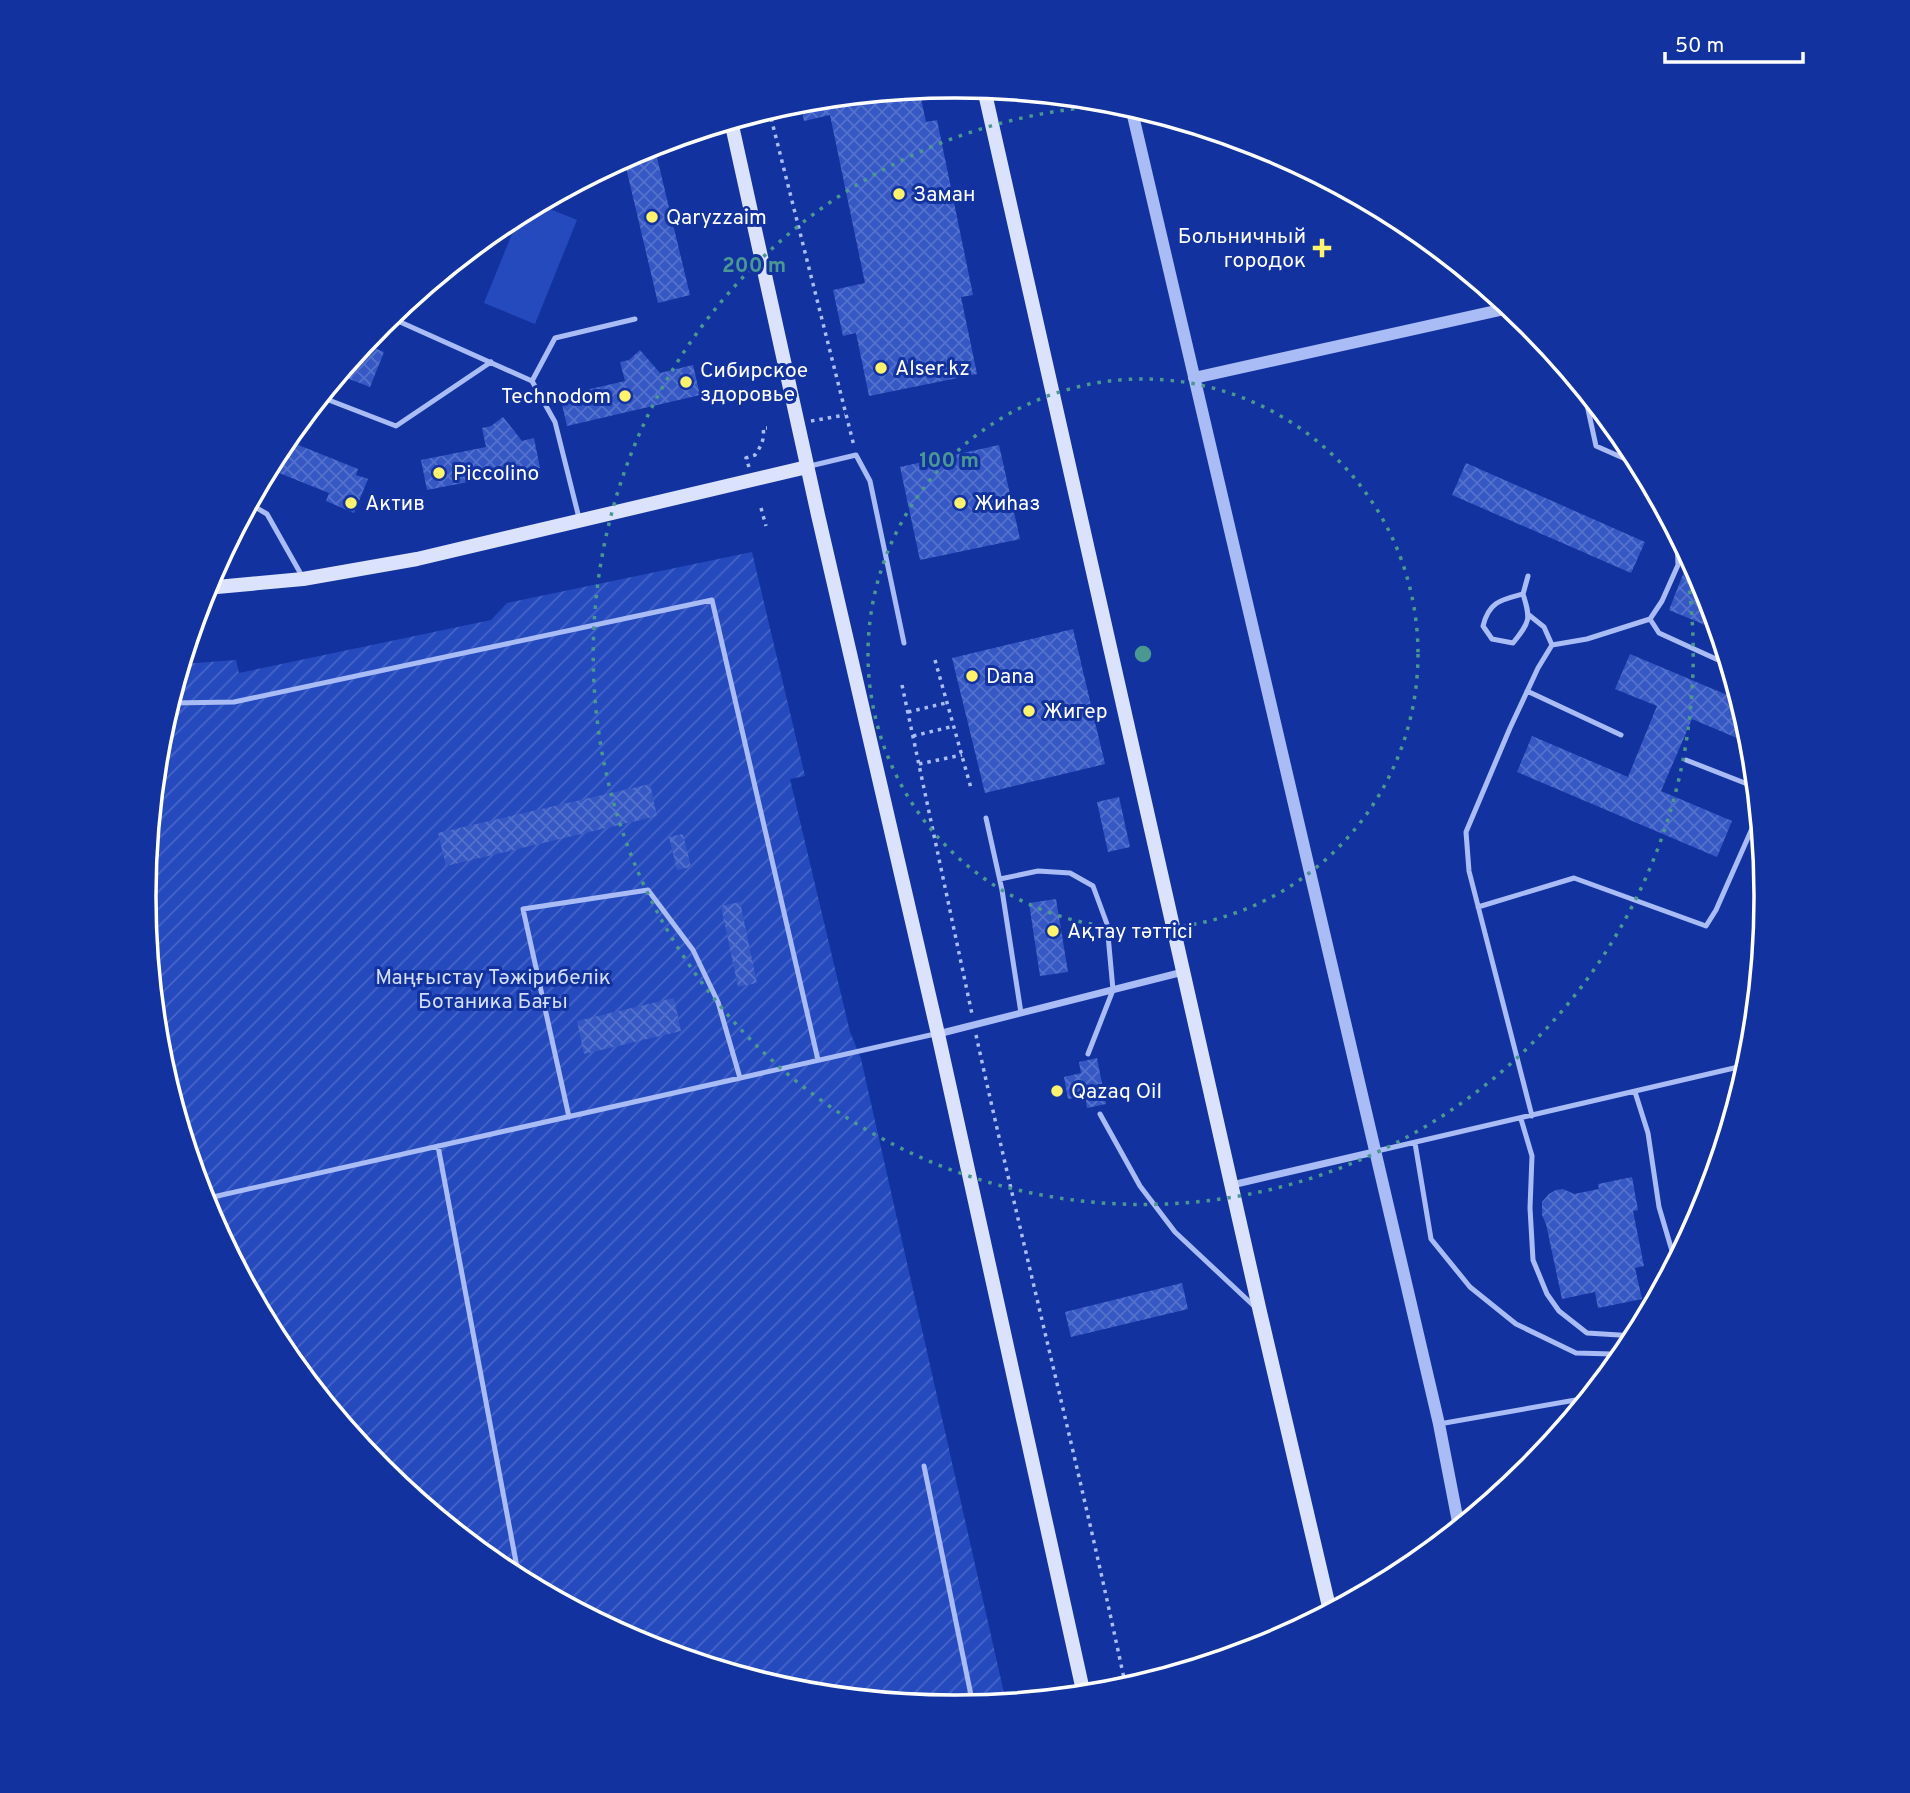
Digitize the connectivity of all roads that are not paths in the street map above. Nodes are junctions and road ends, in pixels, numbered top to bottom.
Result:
1 (986, 99) edge
2 (1134, 118) edge
3 (733, 130) edge
4 (1496, 310) edge
5 (635, 319) dead end
6 (401, 322) edge
7 (491, 362) junction
8 (1194, 378) junction
9 (532, 381) junction
10 (330, 400) edge
11 (1588, 410) edge
12 (1622, 457) edge
13 (807, 467) junction
14 (257, 508) edge
15 (580, 521) junction
16 (1677, 557) edge
17 (1528, 576) dead end
18 (303, 579) junction
19 (219, 587) edge
20 (1522, 594) junction
21 (1529, 615) junction
22 (1650, 619) junction
23 (904, 643) dead end
24 (1552, 645) junction
25 (1717, 660) edge
26 (1527, 691) junction
27 (181, 703) edge
28 (1621, 735) dead end
29 (1686, 760) dead end
30 (1745, 783) edge
31 (986, 818) dead end
32 (1751, 831) edge
33 (1000, 879) junction
34 (1478, 907) junction
35 (1184, 972) junction
36 (1113, 990) junction
37 (1021, 1013) junction
38 (938, 1034) junction
39 (1088, 1054) dead end
40 (818, 1060) junction
41 (1734, 1068) edge
42 (740, 1078) junction
43 (1635, 1092) junction
44 (1100, 1114) dead end
45 (1532, 1116) junction
46 (569, 1117) junction
47 (1521, 1119) junction
48 (1415, 1143) junction
49 (439, 1146) junction
50 (1374, 1152) junction
51 (1232, 1185) junction
52 (215, 1197) edge
53 (1671, 1249) edge
54 (1260, 1312) junction
55 (1622, 1335) edge
56 (1609, 1354) edge
57 (1574, 1400) edge
58 (1439, 1424) junction
59 (924, 1466) dead end
60 (1457, 1517) edge
61 (516, 1563) edge
62 (1328, 1602) edge
63 (1082, 1685) edge
64 (970, 1694) edge

1 - 35 main road
2 - 8 street
3 - 13 main road
4 - 8 street
5 - 9 lane
6 - 7 lane
7 - 9 lane
7 - 10 lane
8 - 50 street
9 - 15 lane
11 - 12 lane
13 - 15 main road
13 - 23 lane
13 - 38 main road
14 - 18 lane
15 - 18 main road
16 - 22 lane
17 - 20 lane
18 - 19 main road
20 - 21 lane
20 - 21 lane
21 - 24 lane
22 - 24 lane
22 - 25 lane
24 - 26 lane
26 - 28 lane
26 - 34 lane
27 - 40 lane
29 - 30 lane
31 - 33 lane
32 - 34 lane
33 - 36 lane
33 - 37 lane
34 - 45 lane
35 - 36 street
35 - 51 main road
36 - 37 street
36 - 39 lane
37 - 38 street
38 - 40 lane
38 - 63 main road
40 - 42 lane
41 - 43 lane
42 - 46 lane
42 - 46 lane
43 - 45 lane
43 - 53 lane
44 - 54 lane
45 - 47 lane
46 - 49 lane
47 - 48 lane
47 - 55 lane
48 - 50 lane
48 - 56 lane
49 - 52 lane
49 - 61 lane
50 - 51 street
50 - 58 street
51 - 54 main road
54 - 62 main road
57 - 58 lane
58 - 60 street
59 - 64 lane

